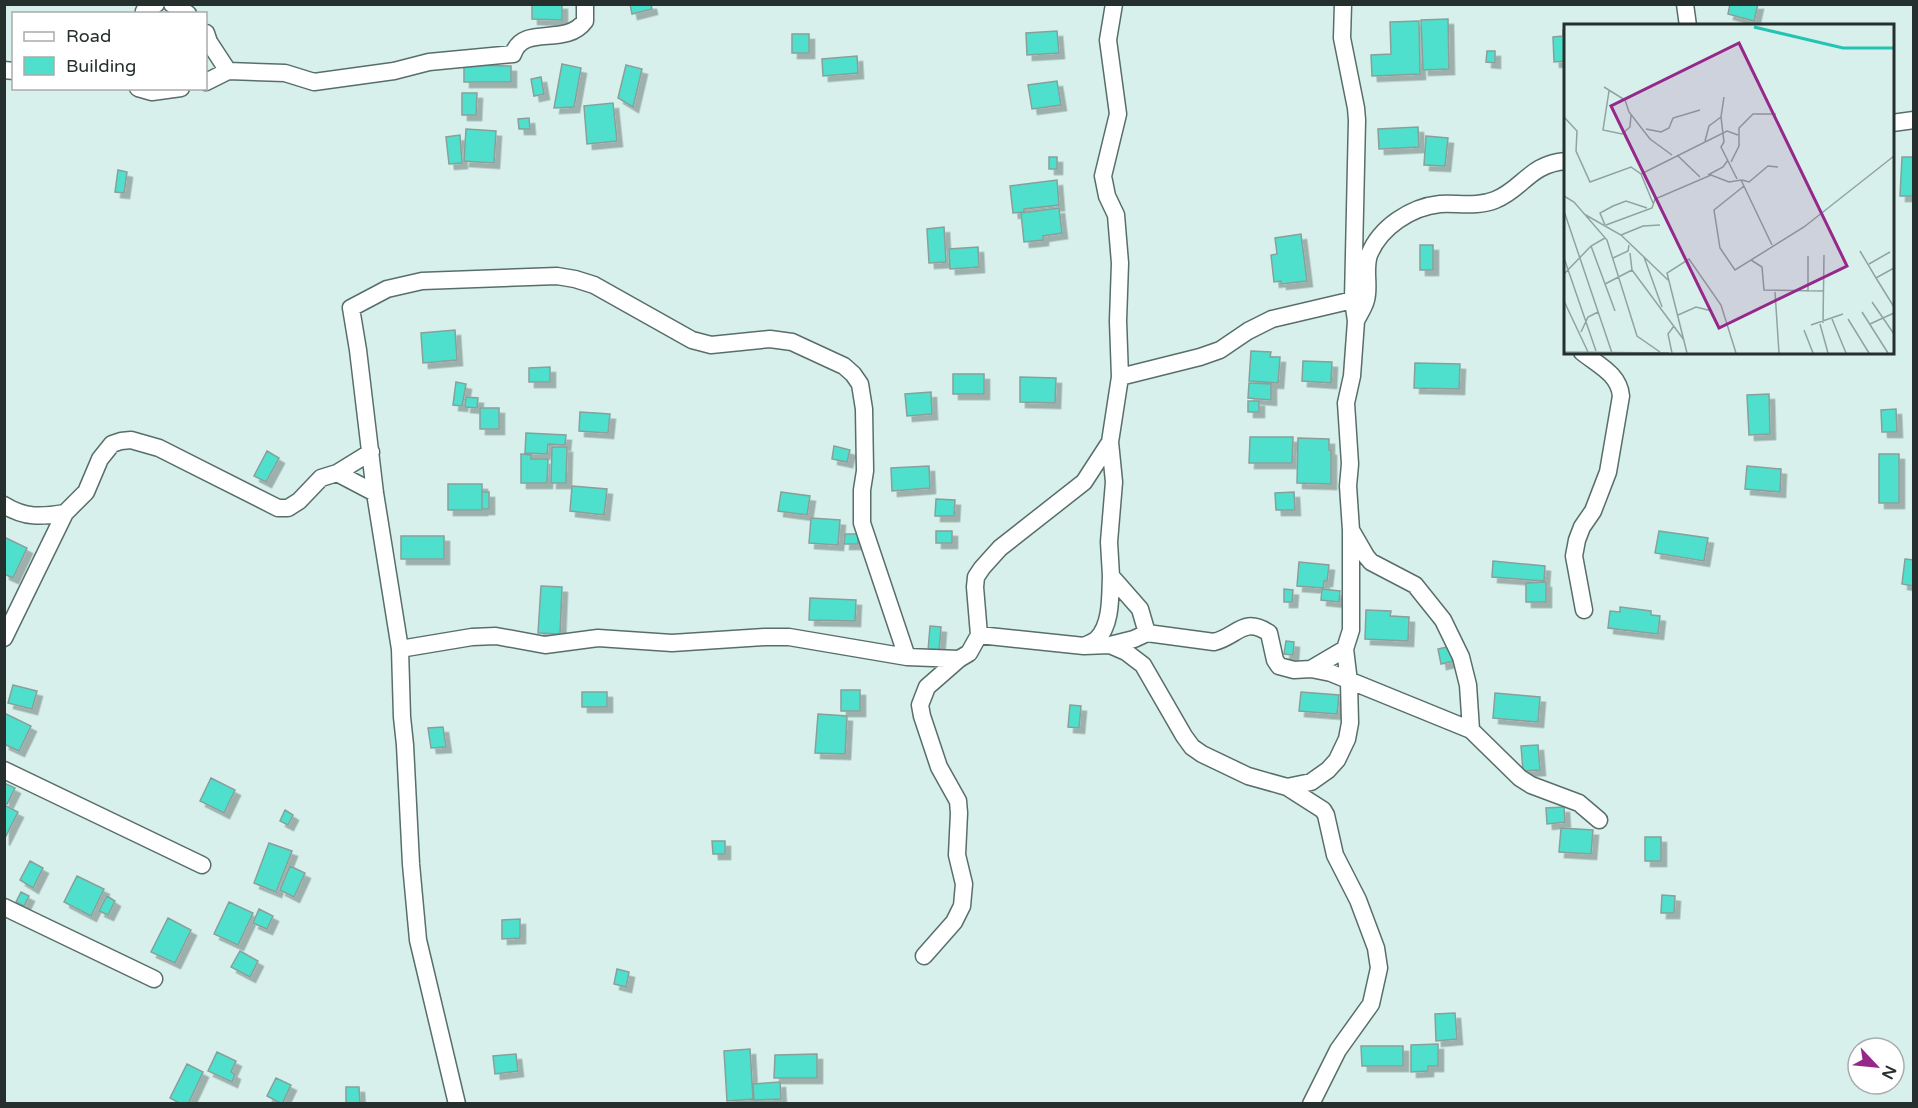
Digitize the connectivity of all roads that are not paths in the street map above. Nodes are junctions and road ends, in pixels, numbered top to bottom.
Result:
1 (172, 4) edge
2 (585, 4) edge
3 (1114, 4) edge
4 (1343, 4) edge
5 (1685, 4) edge
6 (185, 12) edge
7 (1688, 24) edge
8 (207, 36) edge
9 (228, 71) junction
10 (207, 82) edge
11 (145, 90) edge
12 (166, 90) edge
13 (1914, 120) edge
14 (1894, 123) edge
15 (1564, 161) edge
16 (1353, 300) junction
17 (1356, 321) junction
18 (1585, 354) edge
19 (1120, 377) junction
20 (1110, 442) junction
21 (371, 452) junction
22 (337, 473) junction
23 (375, 493) junction
24 (4, 505) edge
25 (65, 513) junction
26 (1351, 530) junction
27 (1111, 576) junction
28 (1584, 610) dead end
29 (1148, 633) junction
30 (979, 635) junction
31 (4, 638) edge
32 (1110, 645) junction
33 (1084, 646) junction
34 (400, 649) junction
35 (1345, 649) junction
36 (907, 657) junction
37 (958, 659) junction
38 (1311, 669) junction
39 (1349, 682) junction
40 (1471, 730) junction
41 (4, 770) edge
42 (1287, 787) junction
43 (1599, 820) dead end
44 (202, 865) dead end
45 (4, 907) edge
46 (924, 956) dead end
47 (154, 980) dead end
48 (457, 1104) edge
49 (1311, 1104) edge

1 - 6 street
2 - 9 street
3 - 19 street
4 - 16 street
5 - 7 street
8 - 9 street
9 - 10 street
11 - 12 street
13 - 14 street
15 - 17 street
16 - 17 street
16 - 19 street
17 - 26 street
18 - 28 street
19 - 20 street
20 - 27 street
20 - 30 street
21 - 22 street
21 - 23 street
21 - 36 street
22 - 23 street
22 - 25 street
23 - 34 street
24 - 25 street
25 - 31 street
26 - 35 street
26 - 40 street
27 - 29 street
27 - 33 street
29 - 32 street
29 - 38 street
30 - 33 street
30 - 37 street
32 - 33 street
32 - 42 street
34 - 36 street
34 - 48 street
35 - 38 street
35 - 39 street
36 - 37 street
37 - 46 street
38 - 39 street
39 - 40 street
39 - 42 street
40 - 43 street
41 - 44 street
42 - 49 street
45 - 47 street

